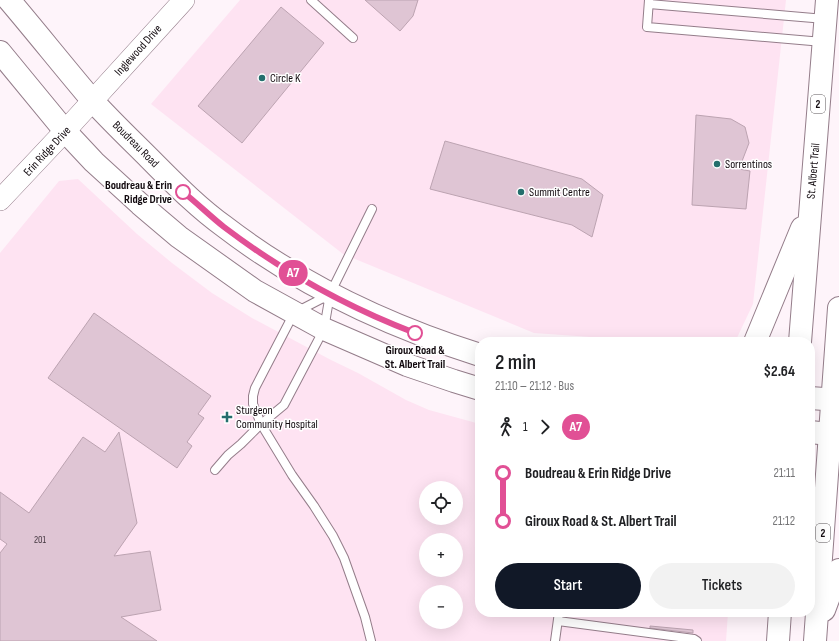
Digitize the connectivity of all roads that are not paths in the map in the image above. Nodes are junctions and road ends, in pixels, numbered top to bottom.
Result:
1 (9, 0) edge
2 (184, 0) edge
3 (311, 0) edge
4 (649, 2) edge
5 (826, 10) edge
6 (353, 38) dead end
7 (823, 42) junction
8 (0, 52) edge
9 (93, 101) junction
10 (65, 131) junction
11 (0, 200) edge
12 (810, 209) junction
13 (372, 210) dead end
14 (330, 294) junction
15 (839, 308) edge
16 (294, 313) junction
17 (324, 329) junction
18 (757, 337) edge
19 (800, 337) edge
20 (475, 353) edge
21 (475, 387) edge
22 (815, 398) edge
23 (835, 400) edge
24 (261, 424) junction
25 (826, 434) edge
26 (215, 470) dead end
27 (839, 570) edge
28 (558, 617) edge
29 (780, 617) edge
30 (558, 621) junction
31 (815, 636) edge
32 (371, 641) edge
33 (555, 641) edge
34 (697, 641) edge
35 (778, 641) edge

1 - 9 main road, Boudreau Road
2 - 9 street, Inglewood Drive
3 - 6 lane
4 - 5 lane
4 - 7 lane
5 - 7 main road, St. Albert Trail / 2
7 - 12 main road, St. Albert Trail / 2
8 - 10 main road
9 - 10 street, Erin Ridge Drive
9 - 14 main road, Boudreau Road
10 - 11 street, Erin Ridge Drive
10 - 16 main road
12 - 18 main road
12 - 19 main road, St. Albert Trail / 2
13 - 14 lane
14 - 16 lane
14 - 17 lane
14 - 20 main road, Boudreau Road
15 - 23 main road, 2
16 - 17 main road
16 - 24 lane
17 - 21 main road
17 - 24 lane
22 - 23 main road
23 - 25 main road, 2
24 - 26 lane
24 - 32 lane
25 - 31 main road, 2
27 - 31 main road
28 - 30 lane
29 - 35 main road
30 - 33 lane
30 - 34 lane

